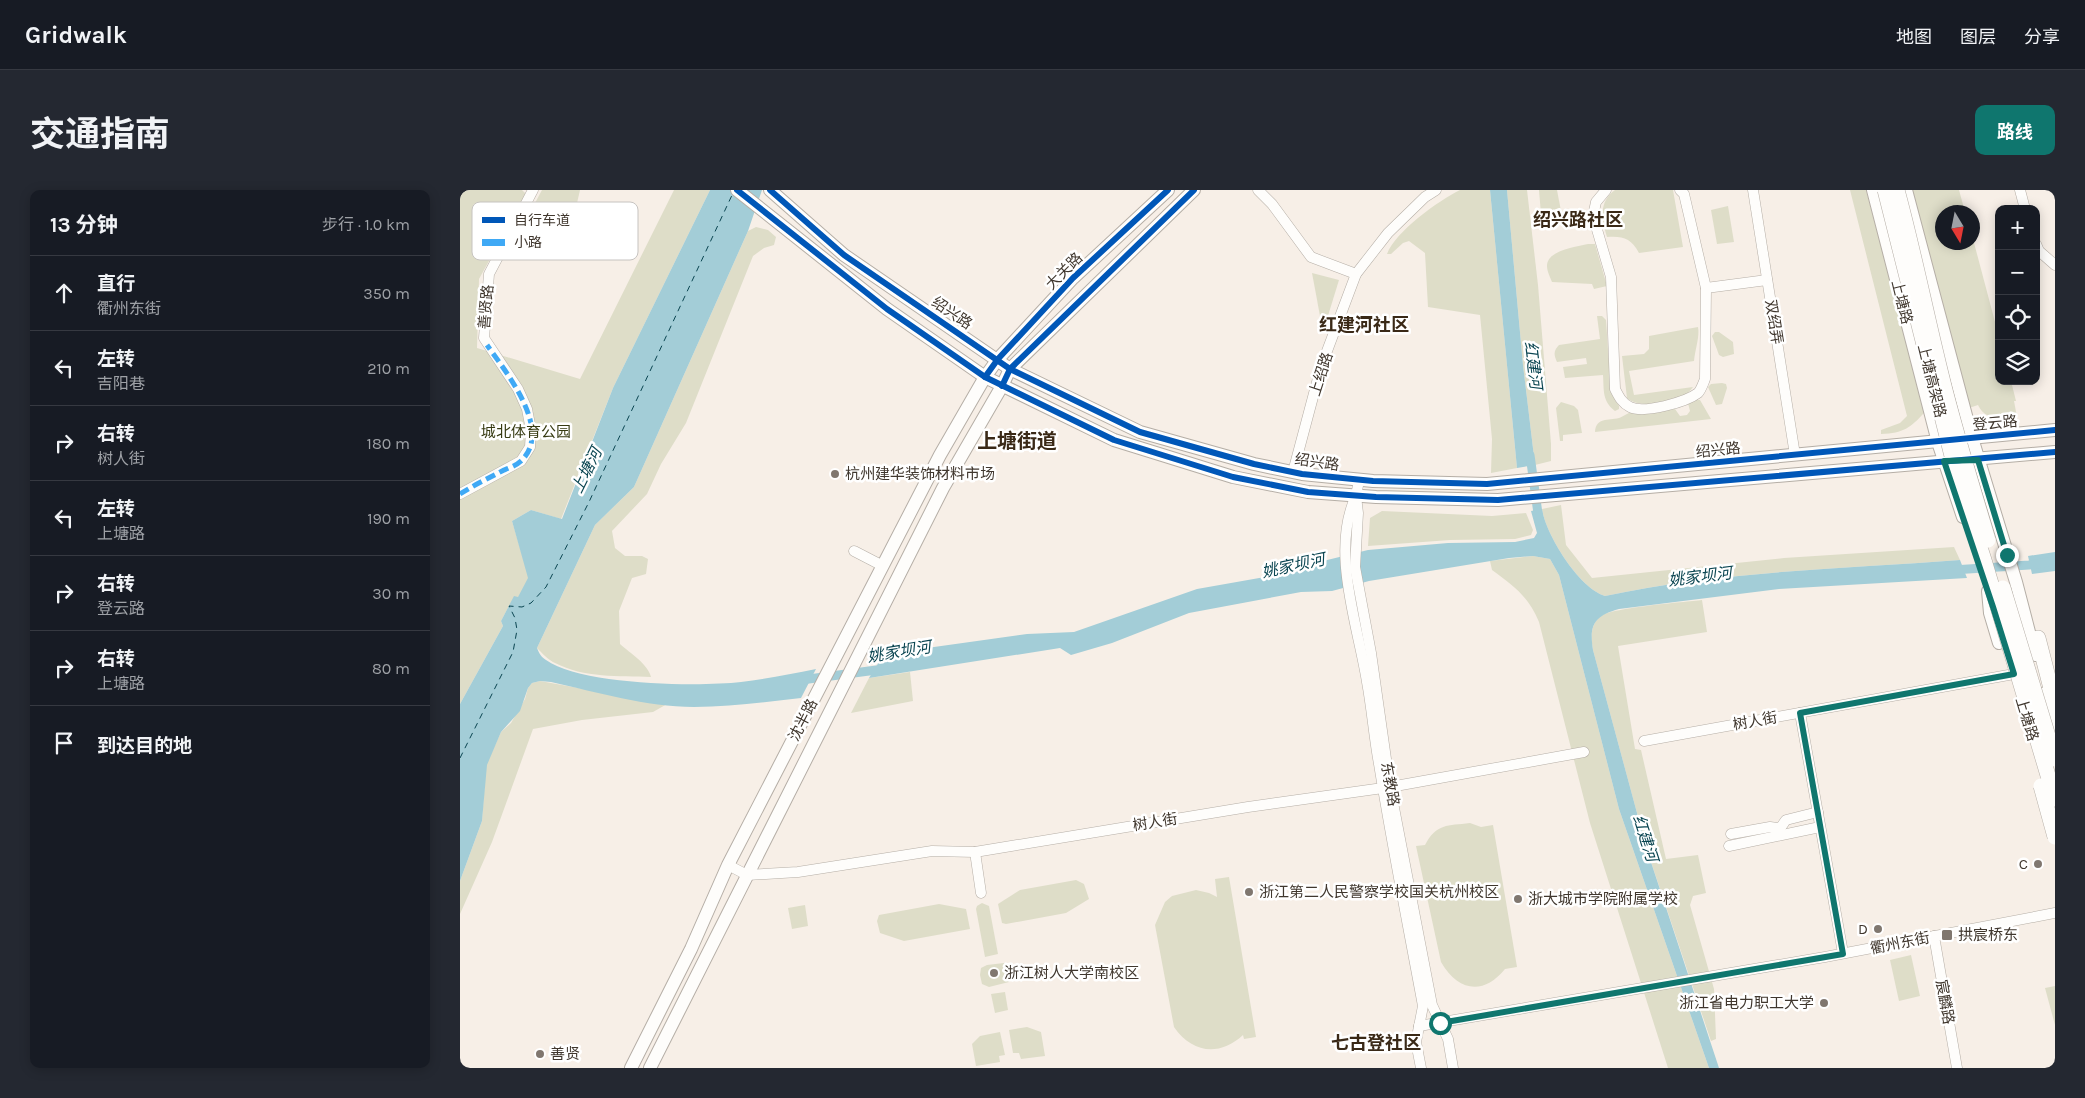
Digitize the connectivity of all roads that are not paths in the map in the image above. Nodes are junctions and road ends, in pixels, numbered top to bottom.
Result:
1 (534, 190) edge
2 (737, 190) edge
3 (1168, 190) edge
4 (1194, 190) edge
5 (1258, 190) edge
6 (1436, 190) edge
7 (1606, 190) edge
8 (1680, 190) edge
9 (1753, 190) edge
10 (1873, 190) edge
11 (1885, 190) edge
12 (1897, 190) edge
13 (1906, 190) edge
14 (2020, 190) edge
15 (773, 192) edge
16 (528, 202) edge
17 (2025, 205) edge
18 (2039, 250) edge
19 (496, 260) edge
20 (2055, 265) edge
21 (1356, 274) junction
22 (1768, 280) junction
23 (1706, 288) junction
24 (998, 359) junction
25 (1010, 369) junction
26 (985, 377) junction
27 (1002, 386) junction
28 (2055, 430) edge
29 (1972, 438) junction
30 (1938, 442) junction
31 (2055, 452) edge
32 (1795, 454) junction
33 (1978, 460) junction
34 (1944, 461) junction
35 (1293, 472) junction
36 (1359, 480) junction
37 (460, 494) edge
38 (1356, 496) junction
39 (854, 551) dead end
40 (883, 566) junction
41 (2015, 581) junction
42 (1987, 588) junction
43 (2038, 638) joint
44 (1999, 643) joint
45 (2014, 674) junction
46 (2055, 704) edge
47 (1800, 713) junction
48 (2055, 729) edge
49 (1644, 741) dead end
50 (1584, 752) dead end
51 (2055, 759) edge
52 (1386, 788) junction
53 (2055, 799) edge
54 (1818, 812) junction
55 (2055, 816) edge
56 (1820, 827) junction
57 (1731, 834) dead end
58 (2055, 837) edge
59 (1729, 846) dead end
60 (975, 852) junction
61 (728, 865) junction
62 (747, 875) junction
63 (981, 893) dead end
64 (2055, 913) edge
65 (1934, 936) junction
66 (1843, 954) junction
67 (1440, 1023) junction
68 (1419, 1026) junction
69 (631, 1068) edge
70 (650, 1068) edge
71 (1421, 1068) edge
72 (1453, 1068) edge
73 (1957, 1068) edge

1 - 16 street, 善贤路
2 - 26 main road, 绍兴路
3 - 24 main road, 大关路
4 - 25 main road
5 - 21 street
6 - 21 street, 上绍路
7 - 23 street
8 - 23 street
9 - 22 street, 双绍弄
10 - 30 main road, 上塘路
11 - 53 highway, 上塘高架路, bridge
12 - 51 highway, 上塘高架路, bridge
13 - 29 main road, 上塘路
14 - 17 street
15 - 24 main road, 绍兴路
18 - 20 street
19 - 37 street, 善贤路
21 - 35 street, 上绍路
22 - 23 street
22 - 32 street, 双绍弄
24 - 25 main road, 绍兴路
24 - 26 main road, 大关路
25 - 27 main road
25 - 35 main road, 绍兴路
26 - 27 main road, 绍兴路
26 - 40 main road, 沈半路
27 - 38 main road, 绍兴路
27 - 62 main road, 沈半路
28 - 29 main road, 登云路
29 - 30 main road, 登云路
29 - 33 main road, 上塘路
30 - 32 main road, 绍兴路
30 - 34 main road, 上塘路
31 - 33 main road
32 - 36 main road, 绍兴路
33 - 34 main road
33 - 41 main road, 上塘路
34 - 38 main road, 绍兴路
34 - 42 main road, 上塘路
35 - 36 main road, 绍兴路
36 - 38 street, 东教路
38 - 52 street, 东教路
39 - 40 street
40 - 61 main road, 沈半路
41 - 43 main road
41 - 48 main road, 上塘路
42 - 44 main road
42 - 45 main road, 上塘路
43 - 46 highway
44 - 58 highway, bridge
45 - 47 street, 树人街
45 - 55 main road, 上塘路
47 - 49 street, 树人街
47 - 54 street
50 - 52 street, 树人街
52 - 60 street, 树人街
52 - 67 street, 东教路
52 - 68 street, 东教路
54 - 56 street
54 - 57 street
56 - 59 street
56 - 66 street
60 - 62 street, 树人街
60 - 63 street
61 - 62 street
61 - 69 main road, 沈半路
62 - 70 main road, 沈半路
64 - 65 street, 衢州东街
65 - 66 street, 衢州东街
65 - 73 street, 宸麟路
66 - 67 street, 衢州东街
67 - 68 street, 衢州东街
67 - 72 street, 东教路
68 - 71 street, 东教路

